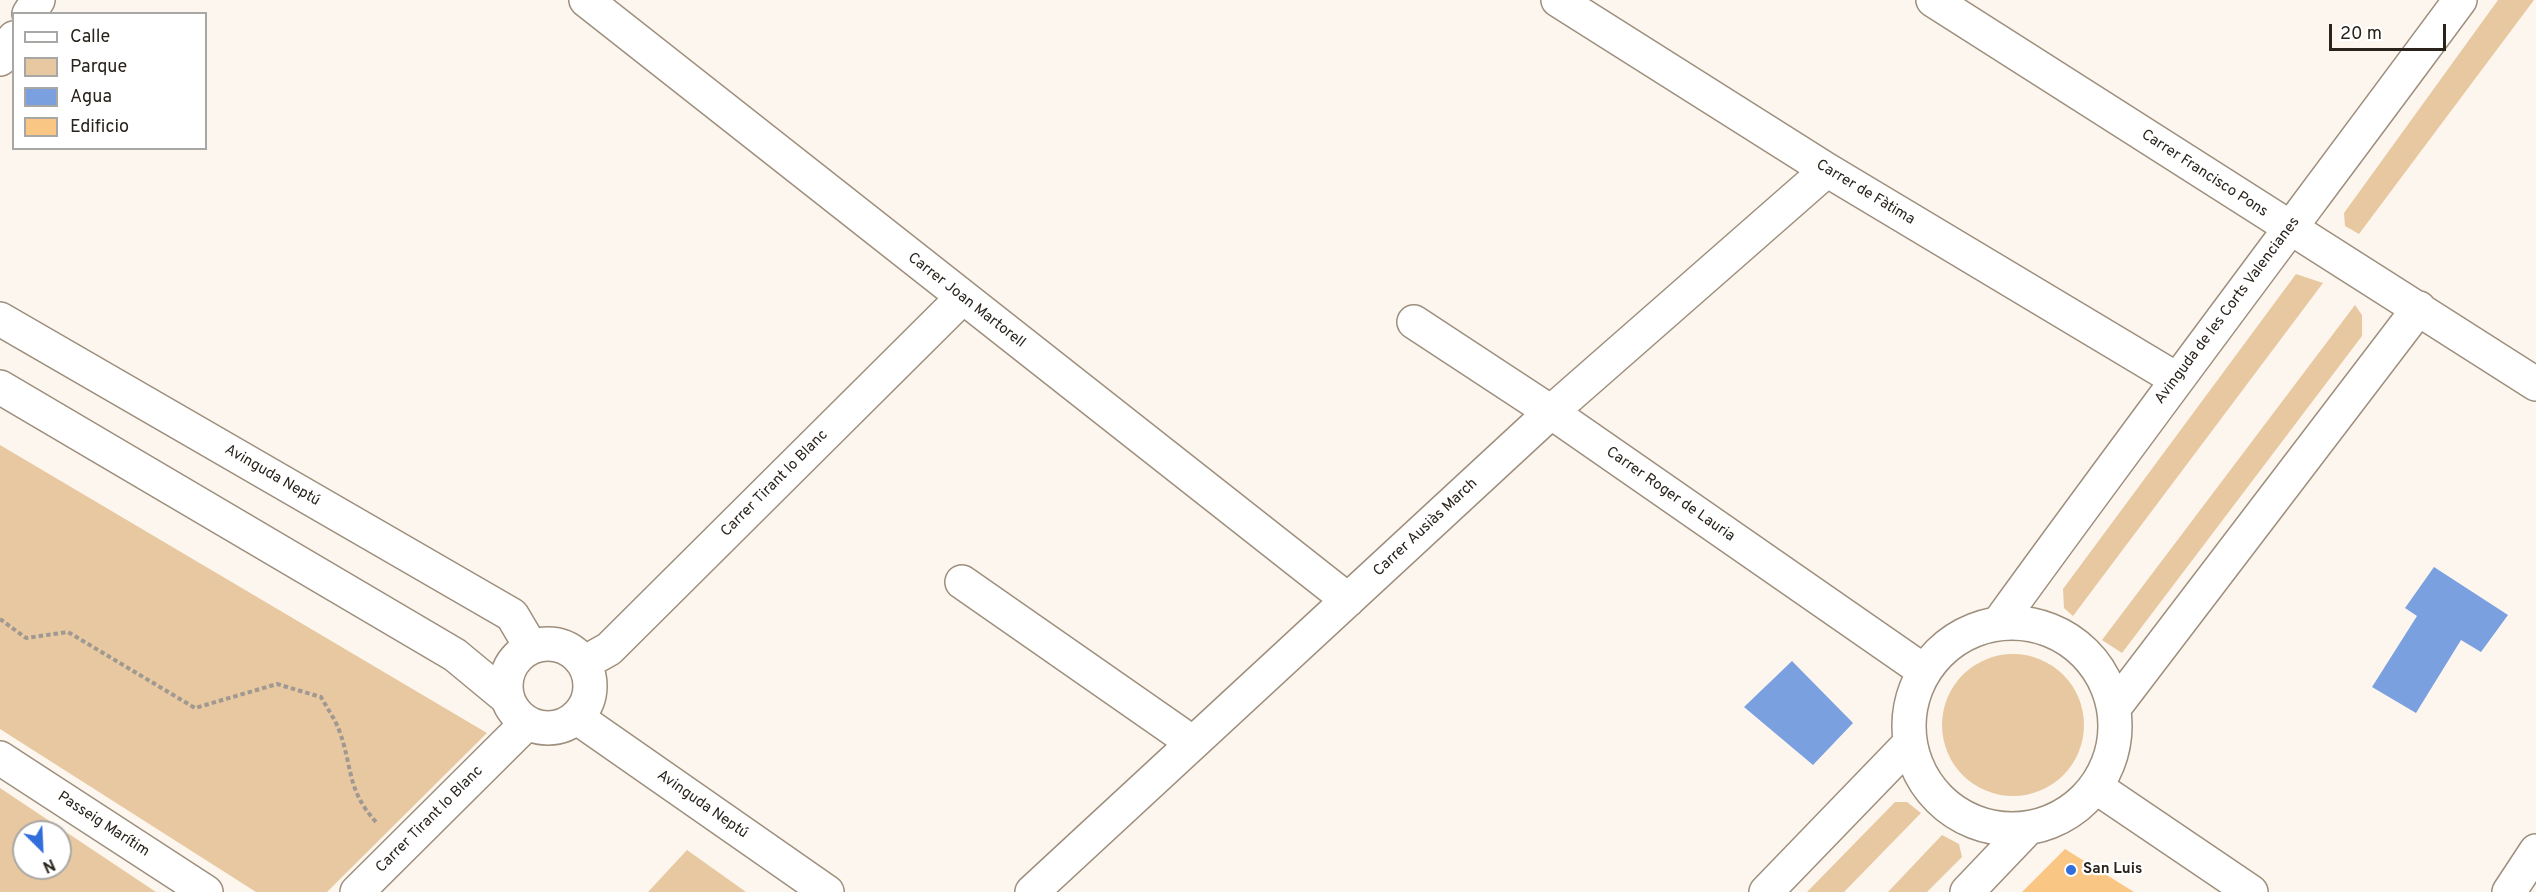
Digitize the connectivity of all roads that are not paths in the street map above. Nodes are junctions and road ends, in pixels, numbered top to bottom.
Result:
1 (586, 0) edge
2 (1558, 0) edge
3 (1933, 0) edge
4 (2460, 0) edge
5 (12, 41) edge
6 (0, 59) edge
7 (1827, 170) junction
8 (2291, 230) junction
9 (962, 298) junction
10 (2419, 308) junction
11 (0, 319) edge
12 (1414, 322) dead end
13 (2176, 380) junction
14 (2536, 384) edge
15 (0, 387) edge
16 (1551, 412) junction
17 (962, 582) dead end
18 (1348, 600) junction
19 (1998, 624) junction
20 (531, 647) junction
21 (584, 663) junction
22 (1924, 671) junction
23 (507, 698) junction
24 (2114, 708) junction
25 (576, 717) junction
26 (527, 723) junction
27 (1193, 743) junction
28 (1909, 744) junction
29 (0, 758) edge
30 (2096, 787) junction
31 (2028, 828) junction
32 (2536, 851) edge
33 (206, 892) edge
34 (357, 892) edge
35 (827, 892) edge
36 (1032, 892) edge
37 (1766, 892) edge
38 (1967, 892) edge
39 (2251, 892) edge
40 (2509, 892) edge

1 - 9 street, Carrer Joan Martorell
2 - 7 street, Carrer de Fàtima
3 - 8 street, Carrer Francisco Pons
4 - 8 street, Avinguda de les Corts Valencianes
5 - 6 street
7 - 13 street, Carrer de Fàtima
7 - 16 street, Carrer Ausiàs March
8 - 10 street, Carrer Francisco Pons
8 - 13 street, Avinguda de les Corts Valencianes
9 - 18 street, Carrer Joan Martorell
9 - 21 street, Carrer Tirant lo Blanc
10 - 14 street, Carrer Francisco Pons
10 - 24 street
11 - 20 street, Avinguda Neptú
12 - 16 street, Carrer Roger de Lauria
13 - 19 street, Avinguda de les Corts Valencianes
15 - 23 street
16 - 18 street, Carrer Ausiàs March
16 - 22 street, Carrer Roger de Lauria
17 - 27 street
18 - 27 street, Carrer Ausiàs March
19 - 22 street
19 - 24 street
20 - 21 street
20 - 23 street
21 - 25 street
22 - 28 street
23 - 26 street
24 - 30 street
25 - 26 street
25 - 35 street, Avinguda Neptú
26 - 34 street, Carrer Tirant lo Blanc
27 - 36 street, Carrer Ausiàs March
28 - 31 street
28 - 37 street
29 - 33 street, Passeig Marítim
30 - 31 street
30 - 39 street
31 - 38 street
32 - 40 street

